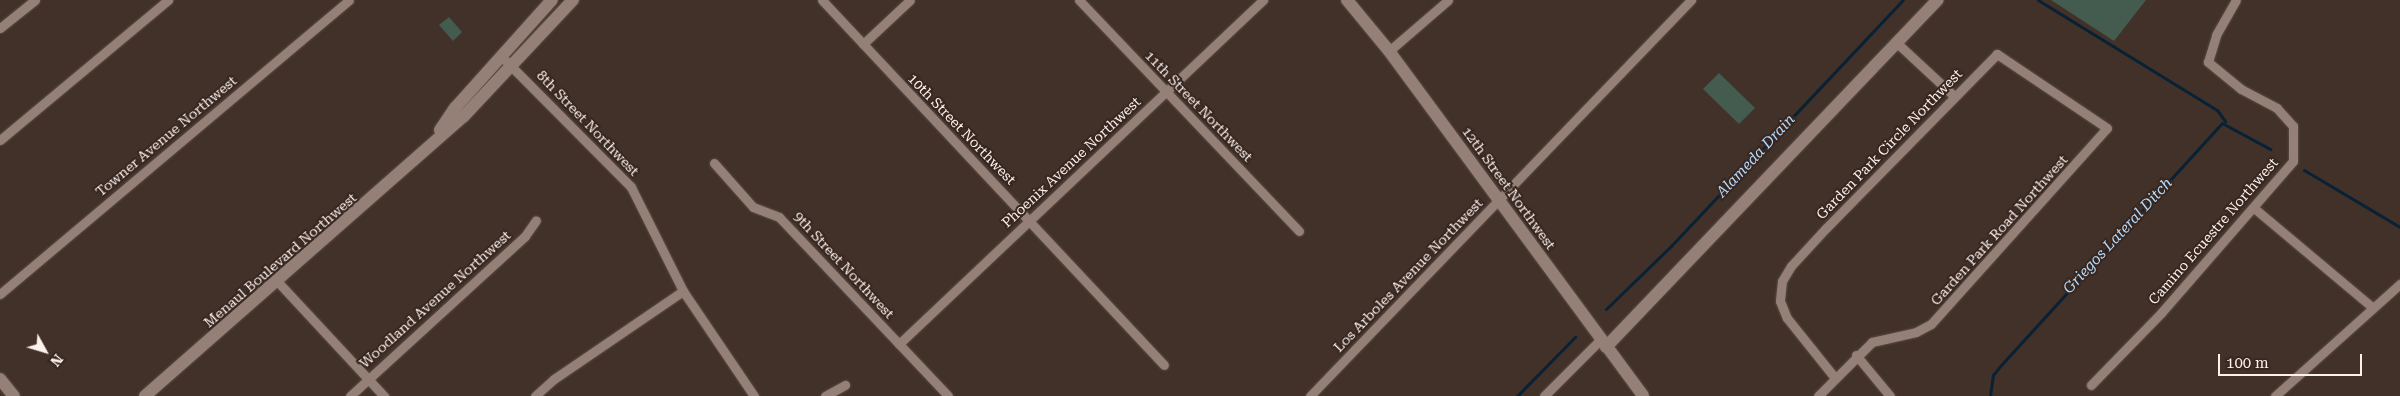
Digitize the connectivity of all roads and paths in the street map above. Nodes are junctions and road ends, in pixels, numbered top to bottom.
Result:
1 (35, 0) edge
2 (168, 0) edge
3 (349, 0) edge
4 (573, 0) edge
5 (822, 0) edge
6 (910, 0) edge
7 (1078, 0) edge
8 (1263, 0) edge
9 (1347, 0) edge
10 (1448, 0) edge
11 (1691, 0) edge
12 (1938, 0) edge
13 (2236, 0) edge
14 (550, 1) edge
15 (561, 13) junction
16 (0, 28) edge
17 (1897, 43) junction
18 (863, 44) junction
19 (1390, 52) junction
20 (501, 56) junction
21 (511, 66) junction
22 (1166, 91) junction
23 (1954, 96) junction
24 (0, 140) edge
25 (2099, 140) joint
26 (432, 143) junction
27 (714, 163) dead end
28 (1499, 200) junction
29 (2254, 208) junction
30 (1029, 219) junction
31 (536, 220) dead end
32 (1299, 231) dead end
33 (278, 282) junction
34 (2400, 284) edge
35 (683, 290) junction
36 (0, 294) edge
37 (2372, 307) junction
38 (1604, 343) junction
39 (899, 344) junction
40 (1856, 355) junction
41 (1164, 365) dead end
42 (1835, 378) junction
43 (0, 379) edge
44 (368, 379) junction
45 (845, 385) dead end
46 (2090, 385) dead end
47 (14, 396) edge
48 (145, 396) edge
49 (350, 396) edge
50 (384, 396) edge
51 (535, 396) edge
52 (754, 396) edge
53 (825, 396) edge
54 (948, 396) edge
55 (1310, 396) edge
56 (1544, 396) edge
57 (1643, 396) edge
58 (1818, 396) edge
59 (1890, 396) edge
60 (2275, 396) edge

1 - 16 street
2 - 24 street
3 - 36 street, Towner Avenue Northwest
4 - 15 main road, Menaul Boulevard Northwest
5 - 18 street, 10th Street Northwest
6 - 18 street
7 - 22 street, 11th Street Northwest
8 - 22 street, Phoenix Avenue Northwest
9 - 19 main road, 12th Street Northwest
10 - 19 street
11 - 28 street, Los Arboles Avenue Northwest
12 - 17 main road
13 - 29 street, Camino Ecuestre Northwest
14 - 15 street
14 - 20 main road, Menaul Boulevard Northwest
15 - 21 main road, Menaul Boulevard Northwest
17 - 23 street
17 - 38 main road
18 - 30 street, 10th Street Northwest
19 - 28 main road, 12th Street Northwest
20 - 21 street, 8th Street Northwest
20 - 26 main road, Menaul Boulevard Northwest
21 - 26 main road, Menaul Boulevard Northwest
21 - 35 street, 8th Street Northwest
22 - 30 street, Phoenix Avenue Northwest
22 - 32 street, 11th Street Northwest
23 - 25 street, Garden Park Circle Northwest
23 - 42 street, Garden Park Circle Northwest
25 - 40 street, Garden Park Road Northwest
26 - 33 main road, Menaul Boulevard Northwest
27 - 39 street, 9th Street Northwest
28 - 38 main road, 12th Street Northwest
28 - 55 street, Los Arboles Avenue Northwest
29 - 37 street
29 - 46 street, Camino Ecuestre Northwest
30 - 39 street, Phoenix Avenue Northwest
30 - 41 street, 10th Street Northwest
31 - 44 street, Woodland Avenue Northwest
33 - 44 street
33 - 48 main road, Menaul Boulevard Northwest
34 - 37 street
35 - 51 street
35 - 52 street, 8th Street Northwest
37 - 60 street
38 - 56 street
38 - 57 main road, 12th Street Northwest
39 - 54 street, 9th Street Northwest
40 - 42 street, Garden Park Road Northwest
40 - 59 street
42 - 58 street, Garden Park Road Northwest
43 - 47 main road
44 - 49 street, Woodland Avenue Northwest
44 - 50 street
45 - 53 street

